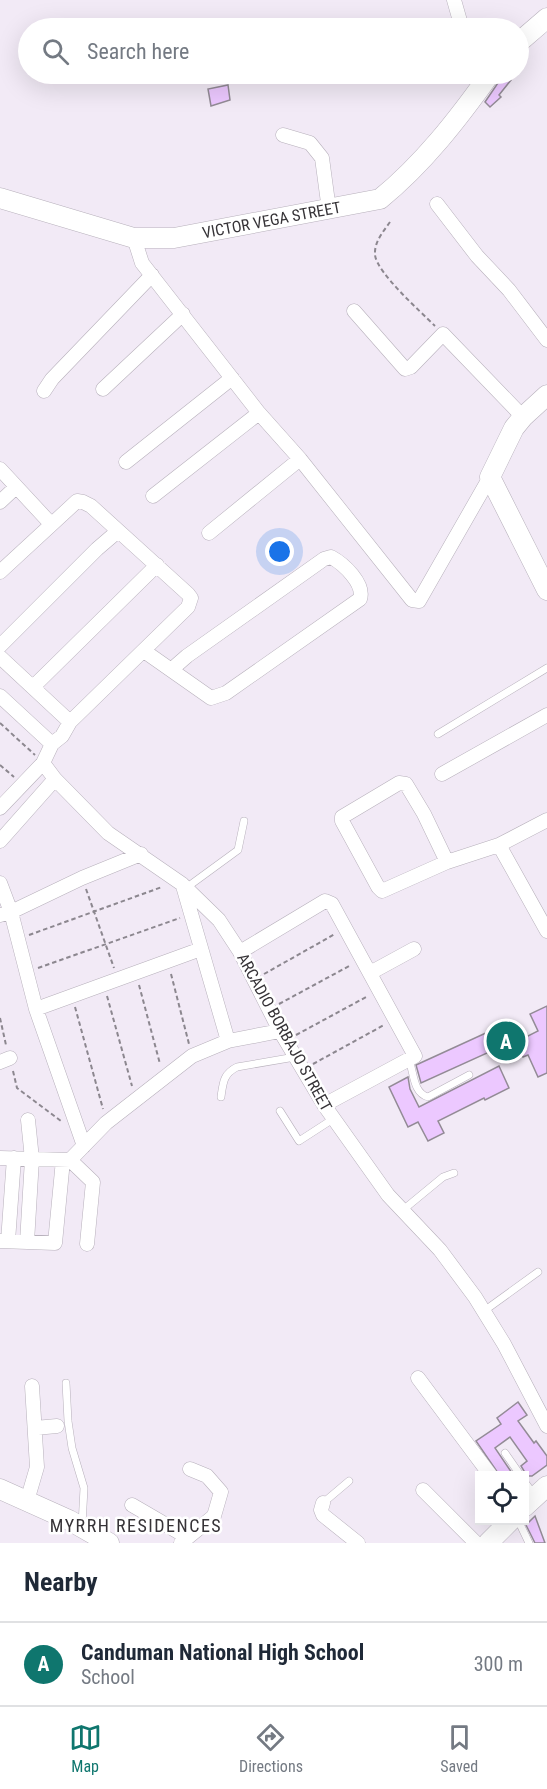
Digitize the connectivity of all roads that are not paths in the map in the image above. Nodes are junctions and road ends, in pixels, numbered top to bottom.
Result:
1 (454, 0) edge
2 (459, 18) edge
3 (547, 18) edge
4 (529, 34) edge
5 (483, 84) edge
6 (284, 135) dead end
7 (0, 198) edge
8 (437, 204) dead end
9 (330, 210) junction
10 (134, 238) junction
11 (152, 275) junction
12 (354, 311) dead end
13 (183, 314) junction
14 (547, 340) edge
15 (232, 378) junction
16 (103, 389) dead end
17 (44, 391) dead end
18 (547, 395) edge
19 (259, 413) junction
20 (523, 417) junction
21 (300, 459) junction
22 (126, 462) dead end
23 (0, 469) edge
24 (490, 477) junction
25 (16, 487) junction
26 (153, 496) dead end
27 (0, 502) edge
28 (51, 524) junction
29 (118, 531) junction
30 (209, 533) dead end
31 (157, 565) junction
32 (0, 572) edge
33 (547, 590) edge
34 (0, 646) edge
35 (144, 651) junction
36 (0, 657) edge
37 (547, 668) edge
38 (171, 670) junction
39 (33, 687) junction
40 (0, 696) edge
41 (547, 715) edge
42 (61, 734) junction
43 (438, 734) dead end
44 (43, 763) junction
45 (442, 774) dead end
46 (55, 779) junction
47 (0, 808) edge
48 (547, 820) edge
49 (244, 821) dead end
50 (0, 841) edge
51 (499, 845) junction
52 (141, 854) junction
53 (447, 862) junction
54 (0, 883) edge
55 (182, 884) junction
56 (6, 914) edge
57 (547, 931) edge
58 (201, 949) junction
59 (414, 949) dead end
60 (240, 952) junction
61 (370, 973) junction
62 (36, 1009) junction
63 (283, 1036) junction
64 (228, 1041) junction
65 (295, 1057) junction
66 (409, 1060) junction
67 (470, 1076) dead end
68 (221, 1097) dead end
69 (324, 1105) junction
70 (280, 1111) dead end
71 (333, 1119) junction
72 (28, 1120) dead end
73 (84, 1146) junction
74 (0, 1158) edge
75 (14, 1158) junction
76 (32, 1159) junction
77 (67, 1160) junction
78 (454, 1173) dead end
79 (403, 1210) junction
80 (4, 1241) edge
81 (27, 1242) junction
82 (87, 1244) dead end
83 (538, 1272) dead end
84 (484, 1311) junction
85 (418, 1378) dead end
86 (66, 1383) dead end
87 (33, 1386) dead end
88 (57, 1426) dead end
89 (547, 1426) edge
90 (35, 1428) junction
91 (505, 1454) dead end
92 (190, 1469) dead end
93 (487, 1471) edge
94 (517, 1471) edge
95 (349, 1481) dead end
96 (0, 1489) edge
97 (423, 1490) dead end
98 (27, 1501) junction
99 (323, 1503) joint
100 (132, 1505) dead end
101 (520, 1525) edge
102 (82, 1528) junction
103 (184, 1540) edge
104 (109, 1543) edge
105 (358, 1543) edge
106 (476, 1543) edge
107 (529, 1543) edge

1 - 2 street
3 - 4 street
5 - 9 street, VICTOR VEGA STREET
6 - 9 street
7 - 10 street, VICTOR VEGA STREET
8 - 14 street
9 - 10 street, VICTOR VEGA STREET
10 - 11 street
11 - 13 street
11 - 17 street
12 - 20 street
13 - 15 street
13 - 16 street
15 - 19 street
15 - 22 street
18 - 20 street
19 - 21 street
19 - 26 street
20 - 24 street
21 - 24 street
21 - 30 street
23 - 25 street
24 - 33 street
25 - 27 street
25 - 28 street
28 - 29 street
28 - 32 street
29 - 31 street
29 - 34 street
31 - 35 street
31 - 39 street
35 - 38 street
35 - 42 street
36 - 39 street
37 - 43 lane
38 - 38 street
39 - 42 street
40 - 42 street
41 - 45 street
42 - 44 street
44 - 46 street, ARCADIO BORBAJO STREET
44 - 47 street
46 - 50 street
46 - 52 street, ARCADIO BORBAJO STREET
48 - 51 street
49 - 55 lane
51 - 53 street
51 - 57 street
52 - 55 street, ARCADIO BORBAJO STREET
52 - 56 street
53 - 53 street
54 - 56 street
55 - 58 street
55 - 60 street, ARCADIO BORBAJO STREET
56 - 62 street
58 - 62 street
58 - 64 street
59 - 61 street
60 - 61 street
60 - 63 street, ARCADIO BORBAJO STREET
61 - 66 street
62 - 73 street
63 - 64 street
63 - 65 street, ARCADIO BORBAJO STREET
64 - 73 street
65 - 68 lane
65 - 69 street, ARCADIO BORBAJO STREET
66 - 67 lane
66 - 69 street
69 - 71 street, ARCADIO BORBAJO STREET
70 - 71 lane
71 - 79 street, ARCADIO BORBAJO STREET
72 - 76 street
73 - 77 street
74 - 75 street
75 - 76 street
75 - 80 street
76 - 77 street
76 - 81 street
77 - 81 street
77 - 82 street
78 - 79 lane
79 - 84 street, ARCADIO BORBAJO STREET
80 - 81 street
83 - 84 lane
84 - 89 street, ARCADIO BORBAJO STREET
85 - 93 street
86 - 102 lane
87 - 90 street
88 - 90 street
90 - 98 street
91 - 94 lane
92 - 103 street
95 - 99 lane
96 - 98 street
97 - 106 street
98 - 102 street
99 - 105 street
100 - 103 street
101 - 107 lane
102 - 104 street

